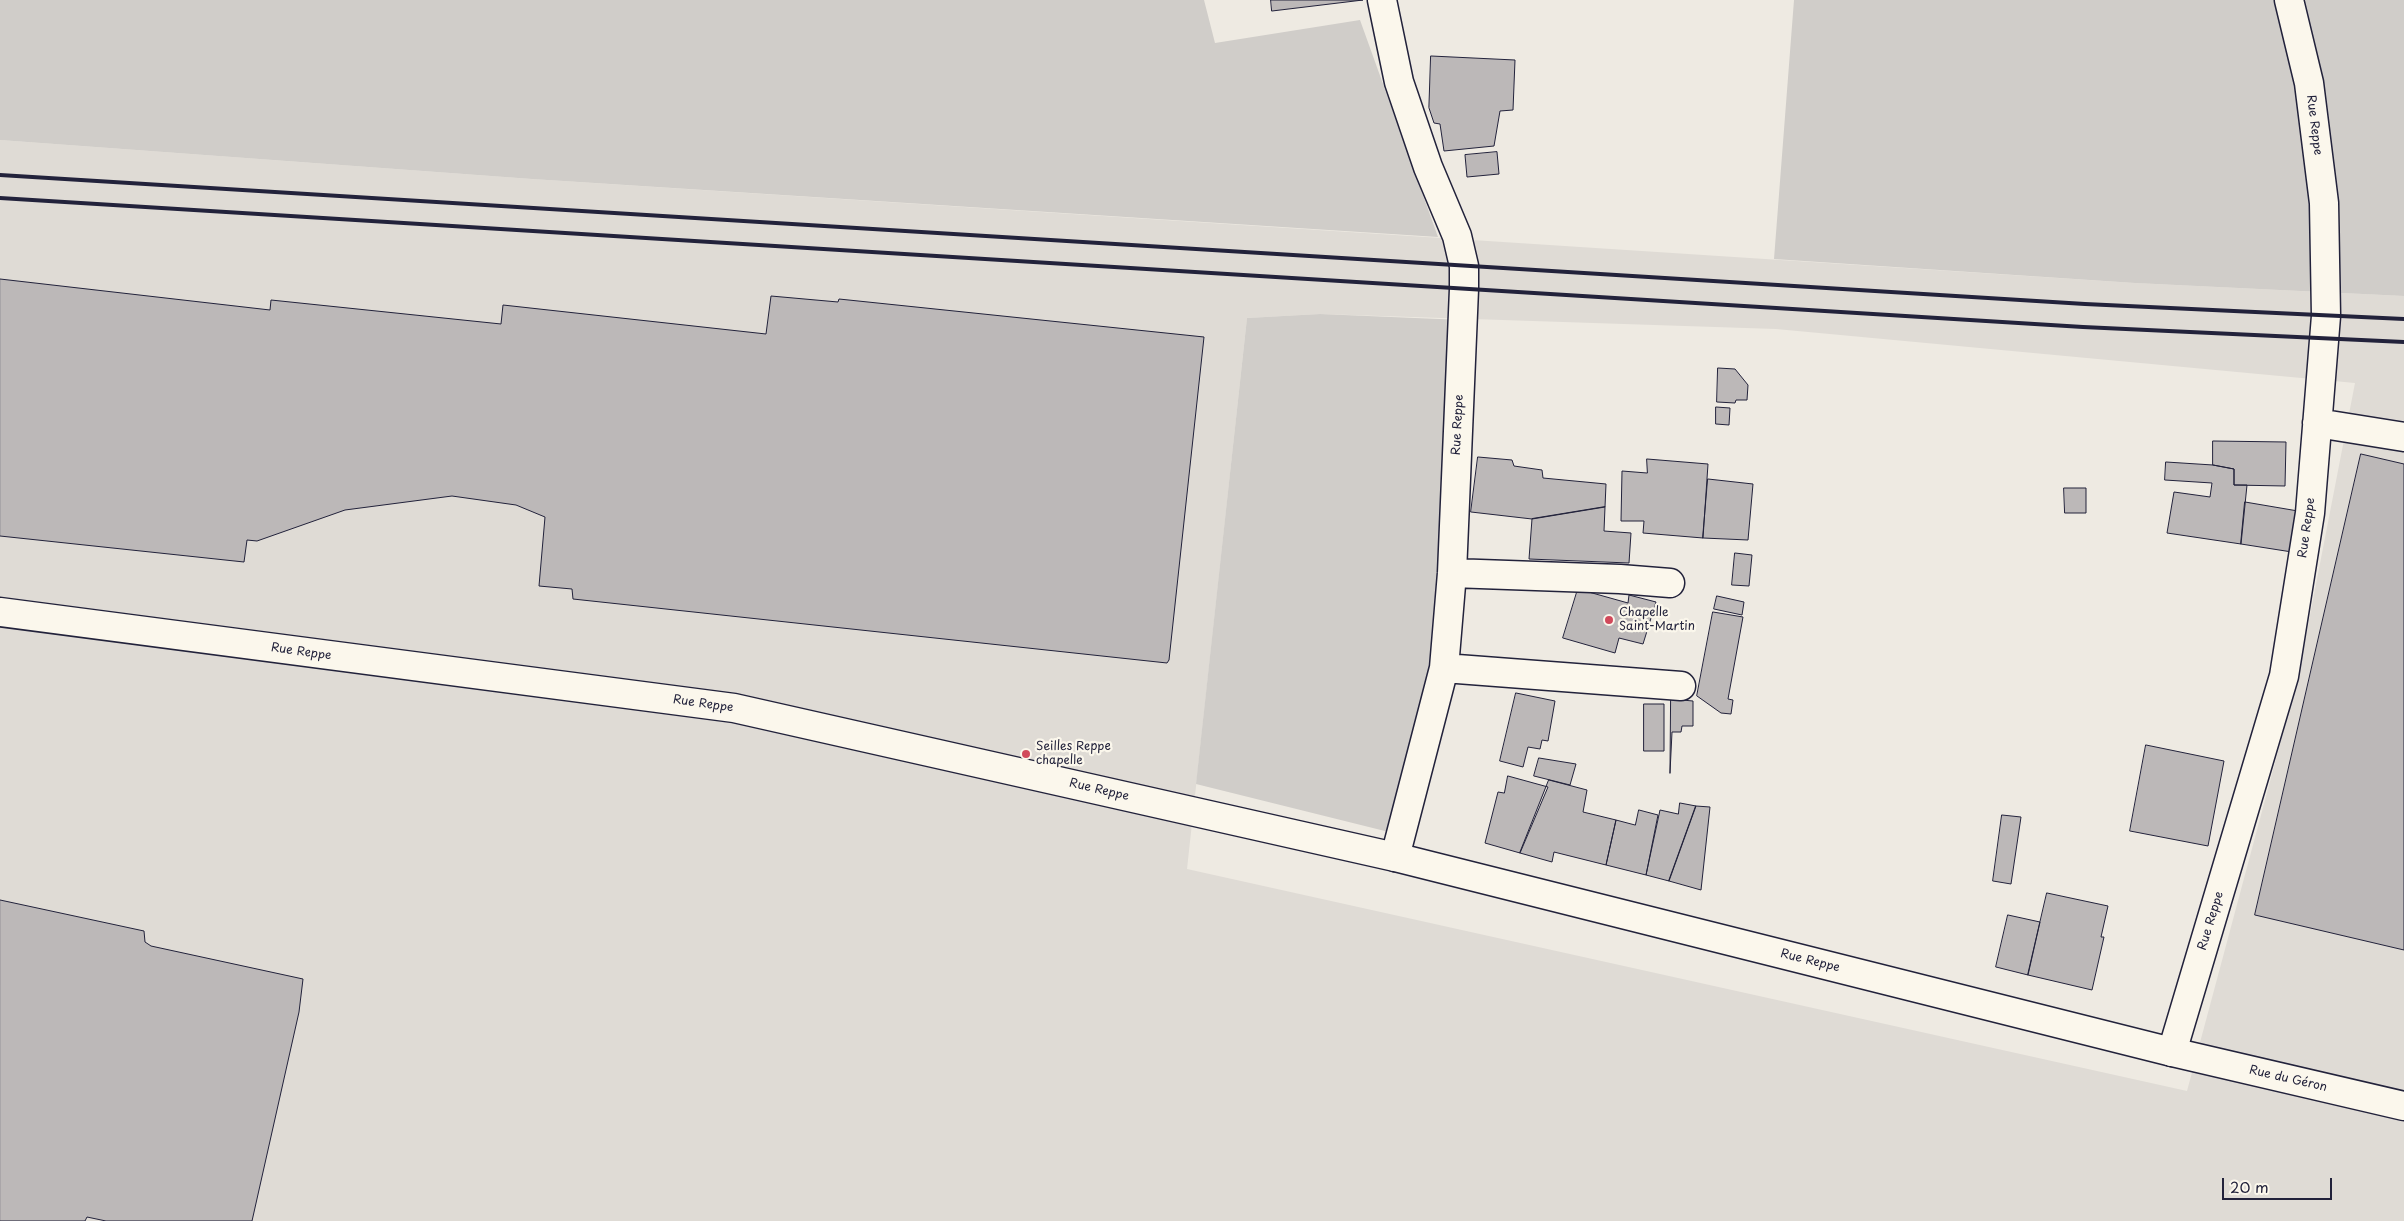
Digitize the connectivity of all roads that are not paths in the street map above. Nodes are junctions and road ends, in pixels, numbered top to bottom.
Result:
1 (1382, 0) edge
2 (2289, 0) edge
3 (2318, 423) junction
4 (2404, 437) edge
5 (1452, 573) junction
6 (1670, 583) dead end
7 (0, 612) edge
8 (1444, 668) junction
9 (1681, 686) dead end
10 (1395, 857) junction
11 (2172, 1052) junction
12 (2404, 1106) edge

1 - 5 main road, Rue Reppe
2 - 3 main road, Rue Reppe
3 - 4 main road
3 - 11 main road, Rue Reppe
5 - 6 main road
5 - 8 main road, Rue Reppe
7 - 10 main road, Rue Reppe
8 - 9 main road
8 - 10 main road, Rue Reppe
10 - 11 main road, Rue Reppe
11 - 12 main road, Rue du Géron

